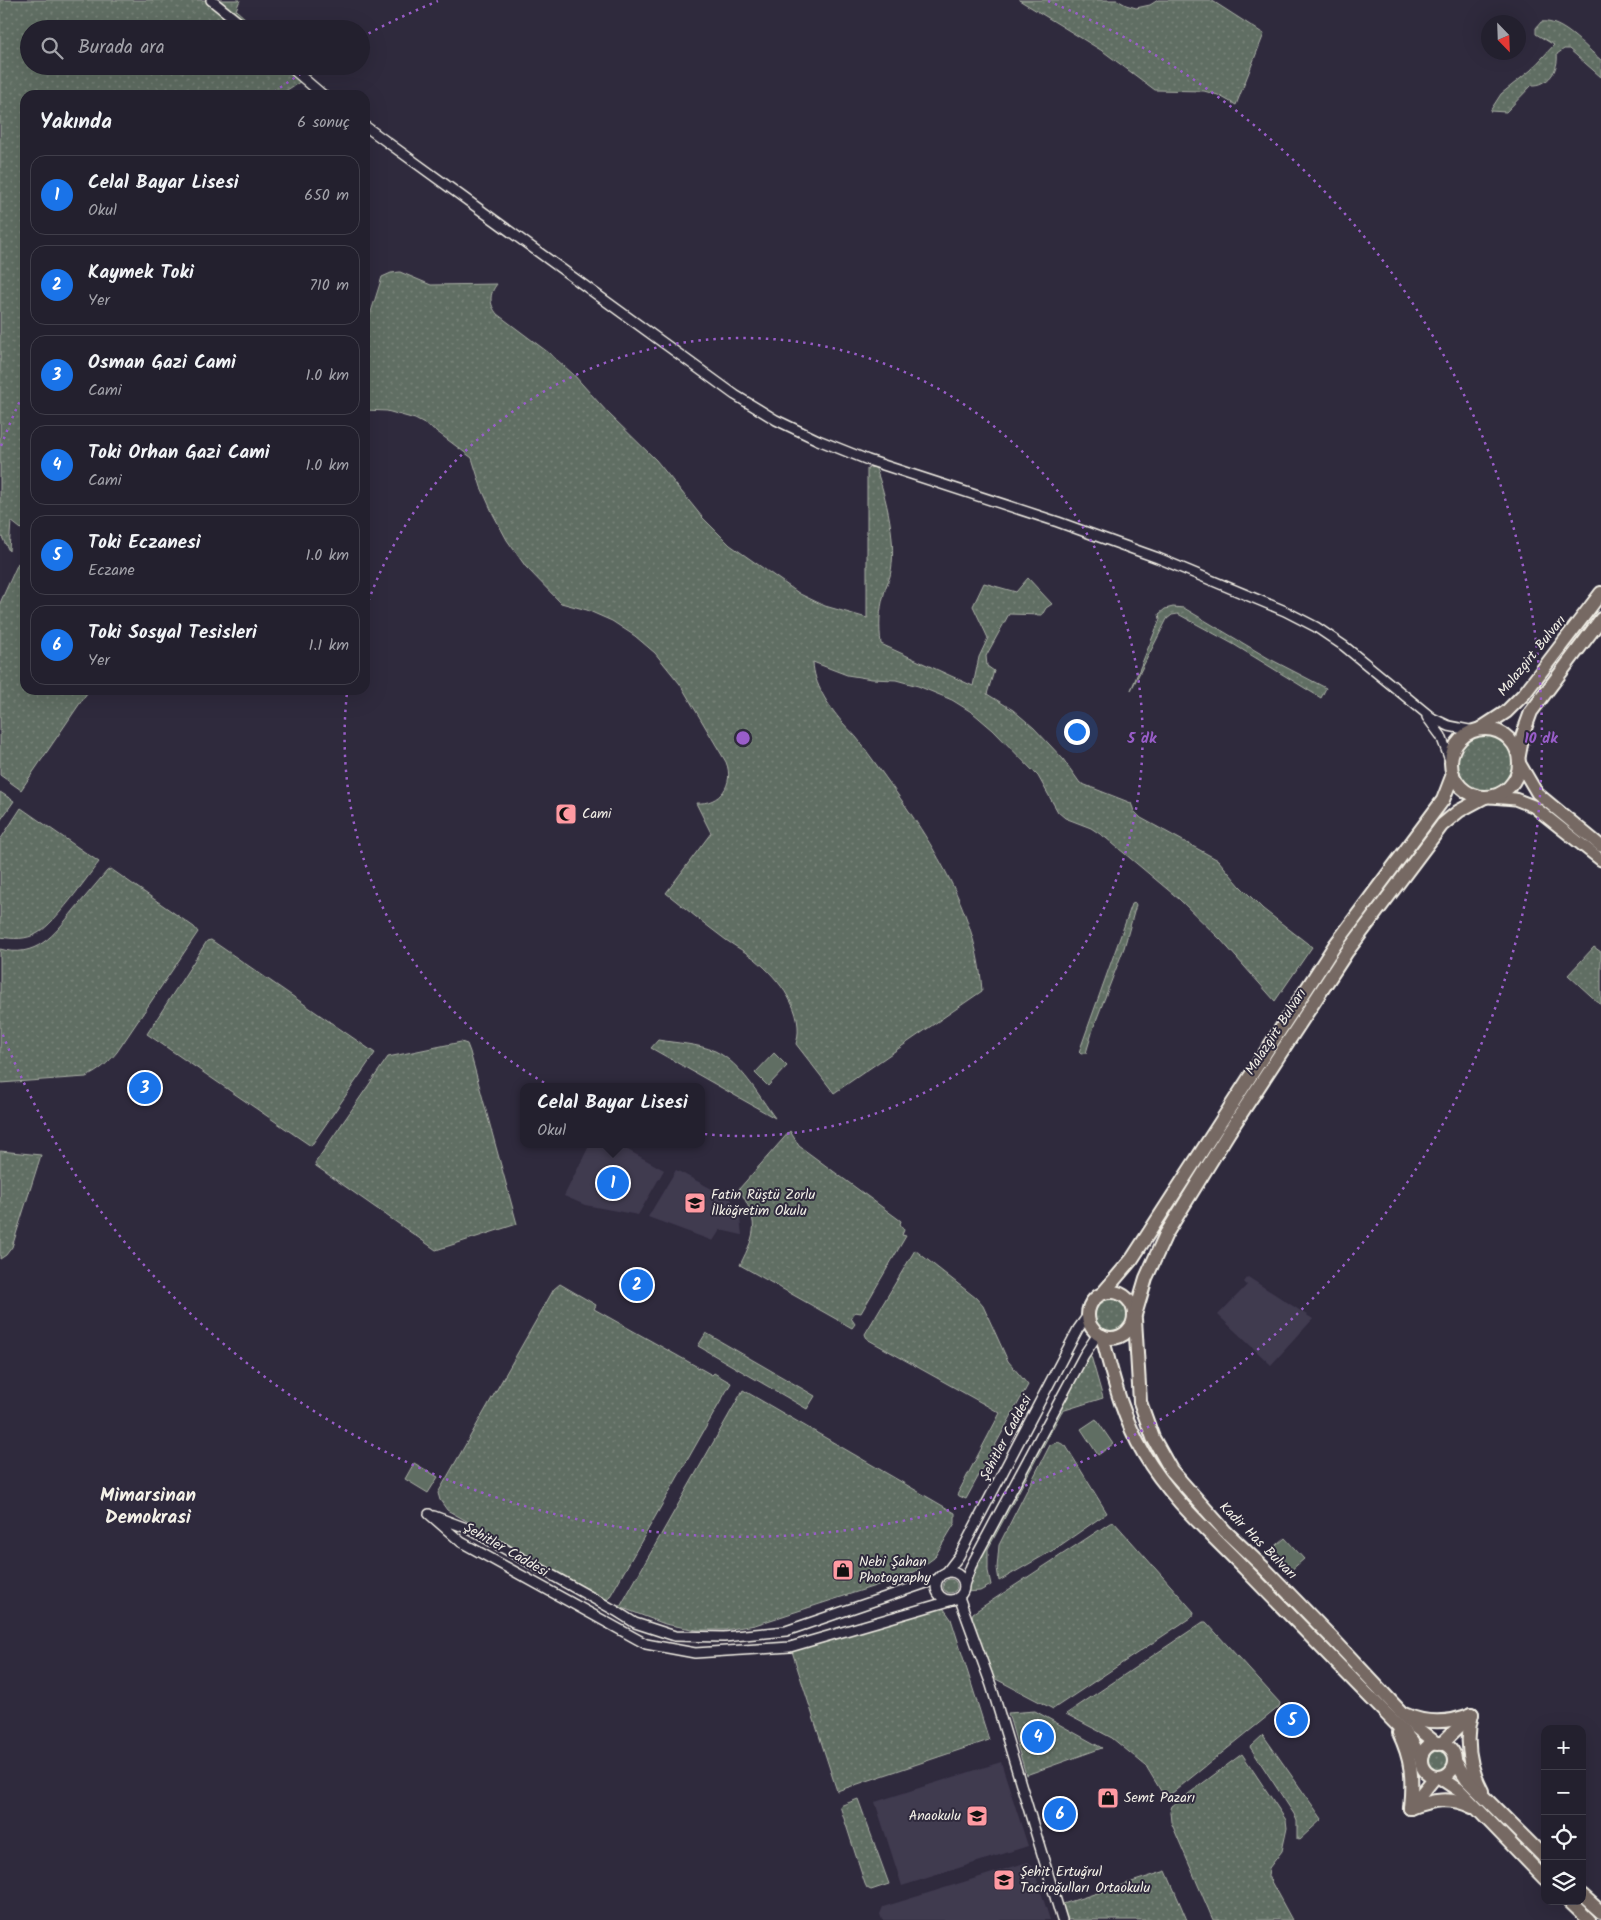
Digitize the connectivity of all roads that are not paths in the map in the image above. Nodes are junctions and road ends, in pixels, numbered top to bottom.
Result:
1 (211, 0) edge
2 (237, 20) edge
3 (300, 75) edge
4 (317, 90) edge
5 (370, 130) edge
6 (1601, 593) edge
7 (1601, 619) edge
8 (1424, 713) junction
9 (1477, 730) junction
10 (1519, 761) junction
11 (1452, 769) junction
12 (1488, 797) junction
13 (1601, 846) edge
14 (1601, 860) edge
15 (1103, 1293) junction
16 (1088, 1314) junction
17 (1135, 1317) junction
18 (1100, 1335) junction
19 (946, 1573) junction
20 (938, 1579) junction
21 (964, 1585) junction
22 (956, 1599) junction
23 (1472, 1714) junction
24 (1396, 1716) junction
25 (1468, 1729) junction
26 (1439, 1744) junction
27 (1455, 1759) junction
28 (1422, 1763) junction
29 (1437, 1777) junction
30 (1493, 1806) junction
31 (1410, 1808) junction
32 (1478, 1810) junction
33 (1541, 1854) edge
34 (1541, 1874) edge
35 (1586, 1899) edge
36 (1573, 1905) edge
37 (1601, 1912) edge
38 (1062, 1920) edge
39 (1589, 1920) edge

1 - 2 street
3 - 4 street
5 - 8 street
6 - 9 highway, Malazgirt Bulvarı
7 - 10 highway
8 - 9 street
8 - 11 street
9 - 10 highway
9 - 11 highway
10 - 12 highway
10 - 13 main road
11 - 12 highway
11 - 15 highway, Malazgirt Bulvarı
12 - 14 main road
12 - 17 highway, Malazgirt Bulvarı
15 - 16 highway
15 - 17 highway
16 - 18 highway
16 - 19 street, Şehitler Caddesi
17 - 18 highway
17 - 24 highway, Kadir Has Bulvarı
18 - 21 street
18 - 24 highway, Kadir Has Bulvarı
19 - 20 street
19 - 21 street
20 - 22 street
20 - 22 street, Şehitler Caddesi
21 - 22 street
22 - 38 street
23 - 24 highway
23 - 25 highway
23 - 26 highway
24 - 26 highway, Kadir Has Bulvarı
24 - 28 highway, Kadir Has Bulvarı
24 - 31 highway
25 - 27 highway
25 - 30 highway
26 - 27 highway
26 - 28 highway
27 - 29 highway
27 - 30 highway
28 - 29 highway
28 - 31 highway
29 - 31 highway
29 - 32 highway
30 - 33 highway
31 - 32 highway
32 - 34 highway
35 - 37 highway
36 - 39 highway

